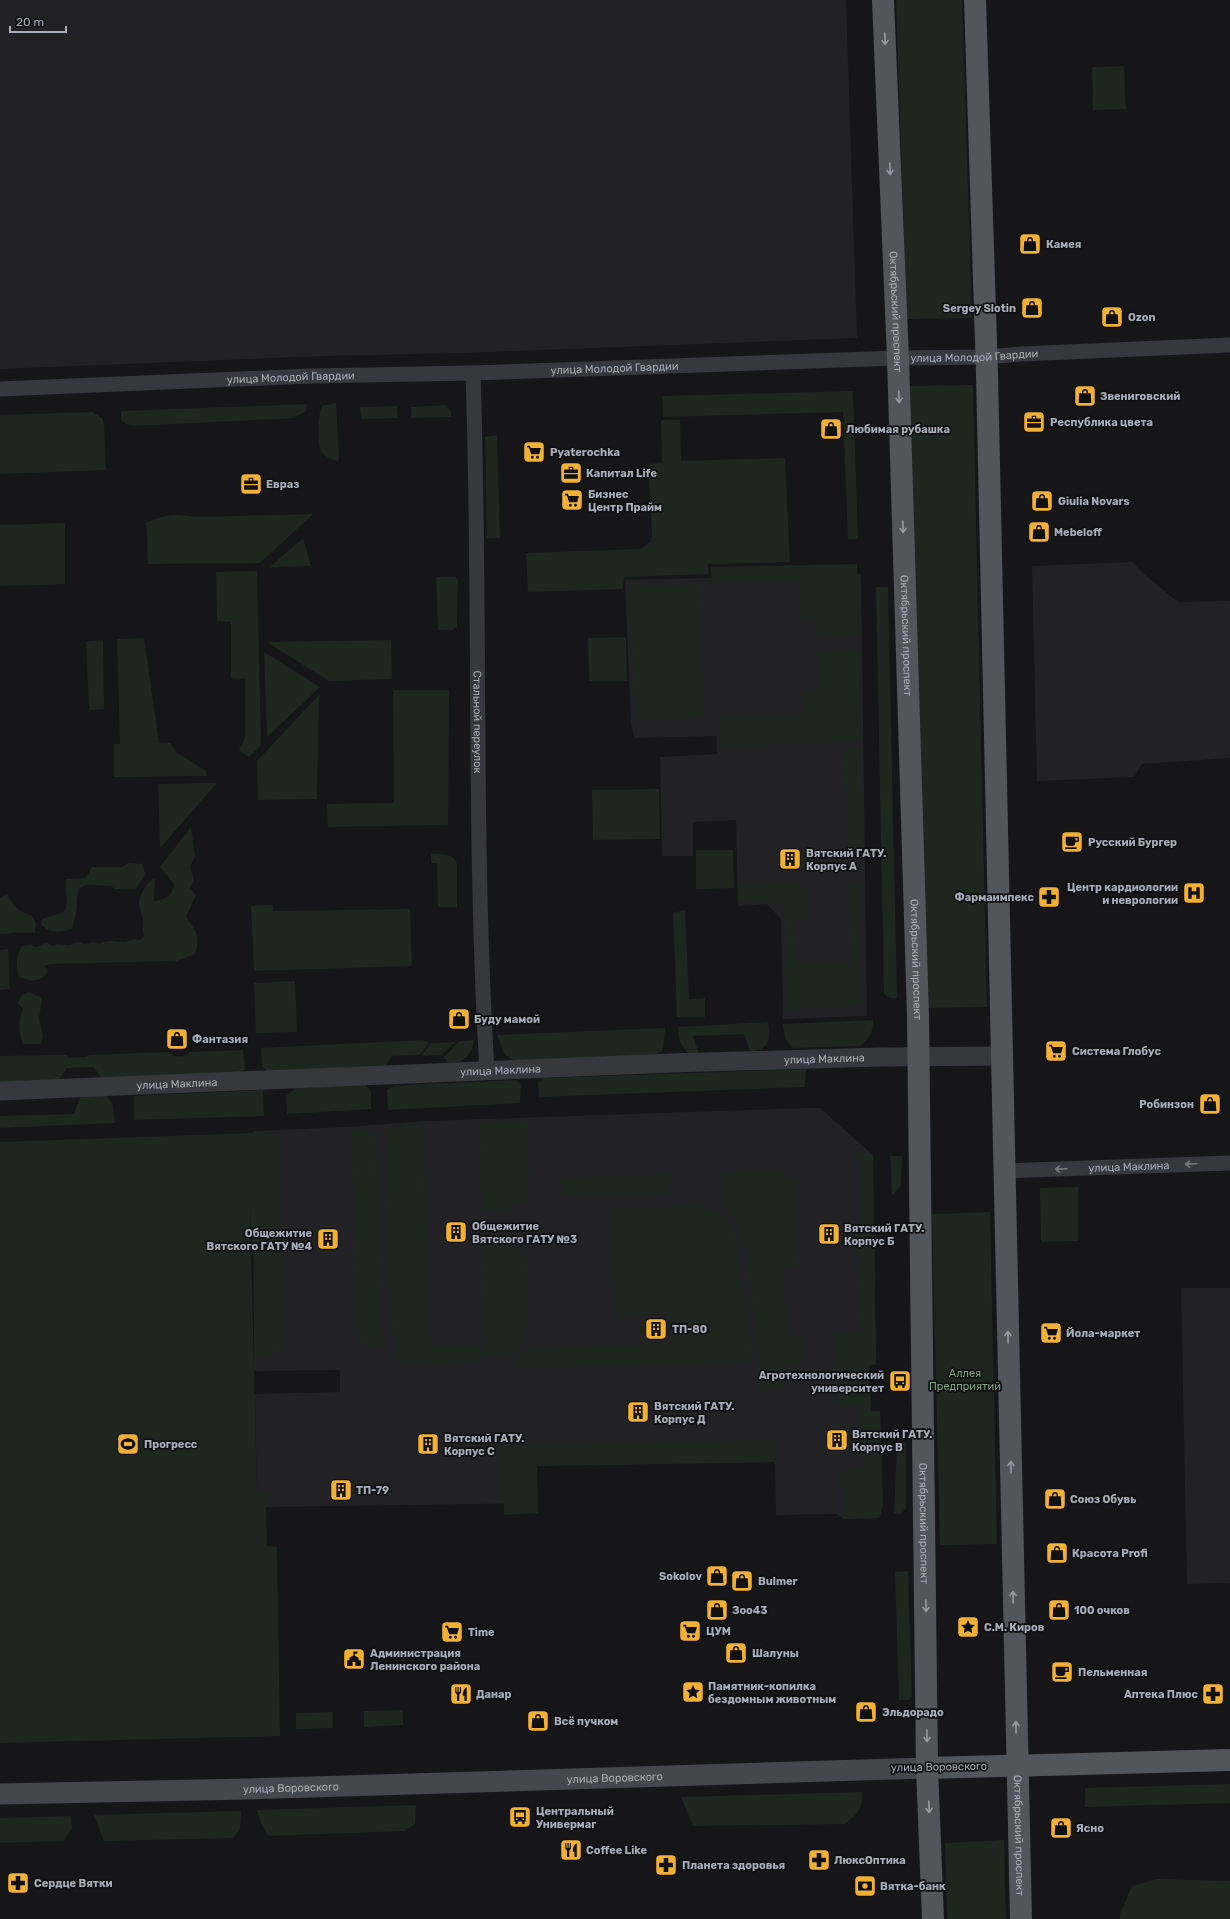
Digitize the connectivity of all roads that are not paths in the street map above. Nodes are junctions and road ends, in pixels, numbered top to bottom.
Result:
1 (883, 0) edge
2 (975, 0) edge
3 (1230, 345) edge
4 (986, 357) junction
5 (898, 358) junction
6 (473, 373) junction
7 (0, 389) edge
8 (1002, 1056) junction
9 (918, 1058) junction
10 (487, 1071) junction
11 (0, 1091) edge
12 (1230, 1163) edge
13 (1004, 1172) junction
14 (1230, 1760) edge
15 (1017, 1766) junction
16 (928, 1768) junction
17 (0, 1794) edge
18 (933, 1919) edge
19 (1021, 1919) edge

1 -> 5 main road, Октябрьский проспект
2 - 4 main road, Октябрьский проспект
3 - 4 street, улица Молодой Гвардии
4 - 5 street, улица Молодой Гвардии
4 - 8 main road, Октябрьский проспект
5 - 6 street, улица Молодой Гвардии
5 -> 9 main road, Октябрьский проспект
6 - 7 street, улица Молодой Гвардии
6 - 10 street, Стальной переулок
8 - 9 street, улица Маклина
8 - 13 main road, Октябрьский проспект
9 - 10 street, улица Маклина
9 -> 16 main road, Октябрьский проспект
10 - 11 street, улица Маклина
12 -> 13 street, улица Маклина
15 -> 13 main road, Октябрьский проспект
14 - 15 main road, улица Воровского
15 - 16 main road, улица Воровского
15 - 19 main road, Октябрьский проспект
16 - 17 main road, улица Воровского
16 -> 18 main road, Октябрьский проспект

